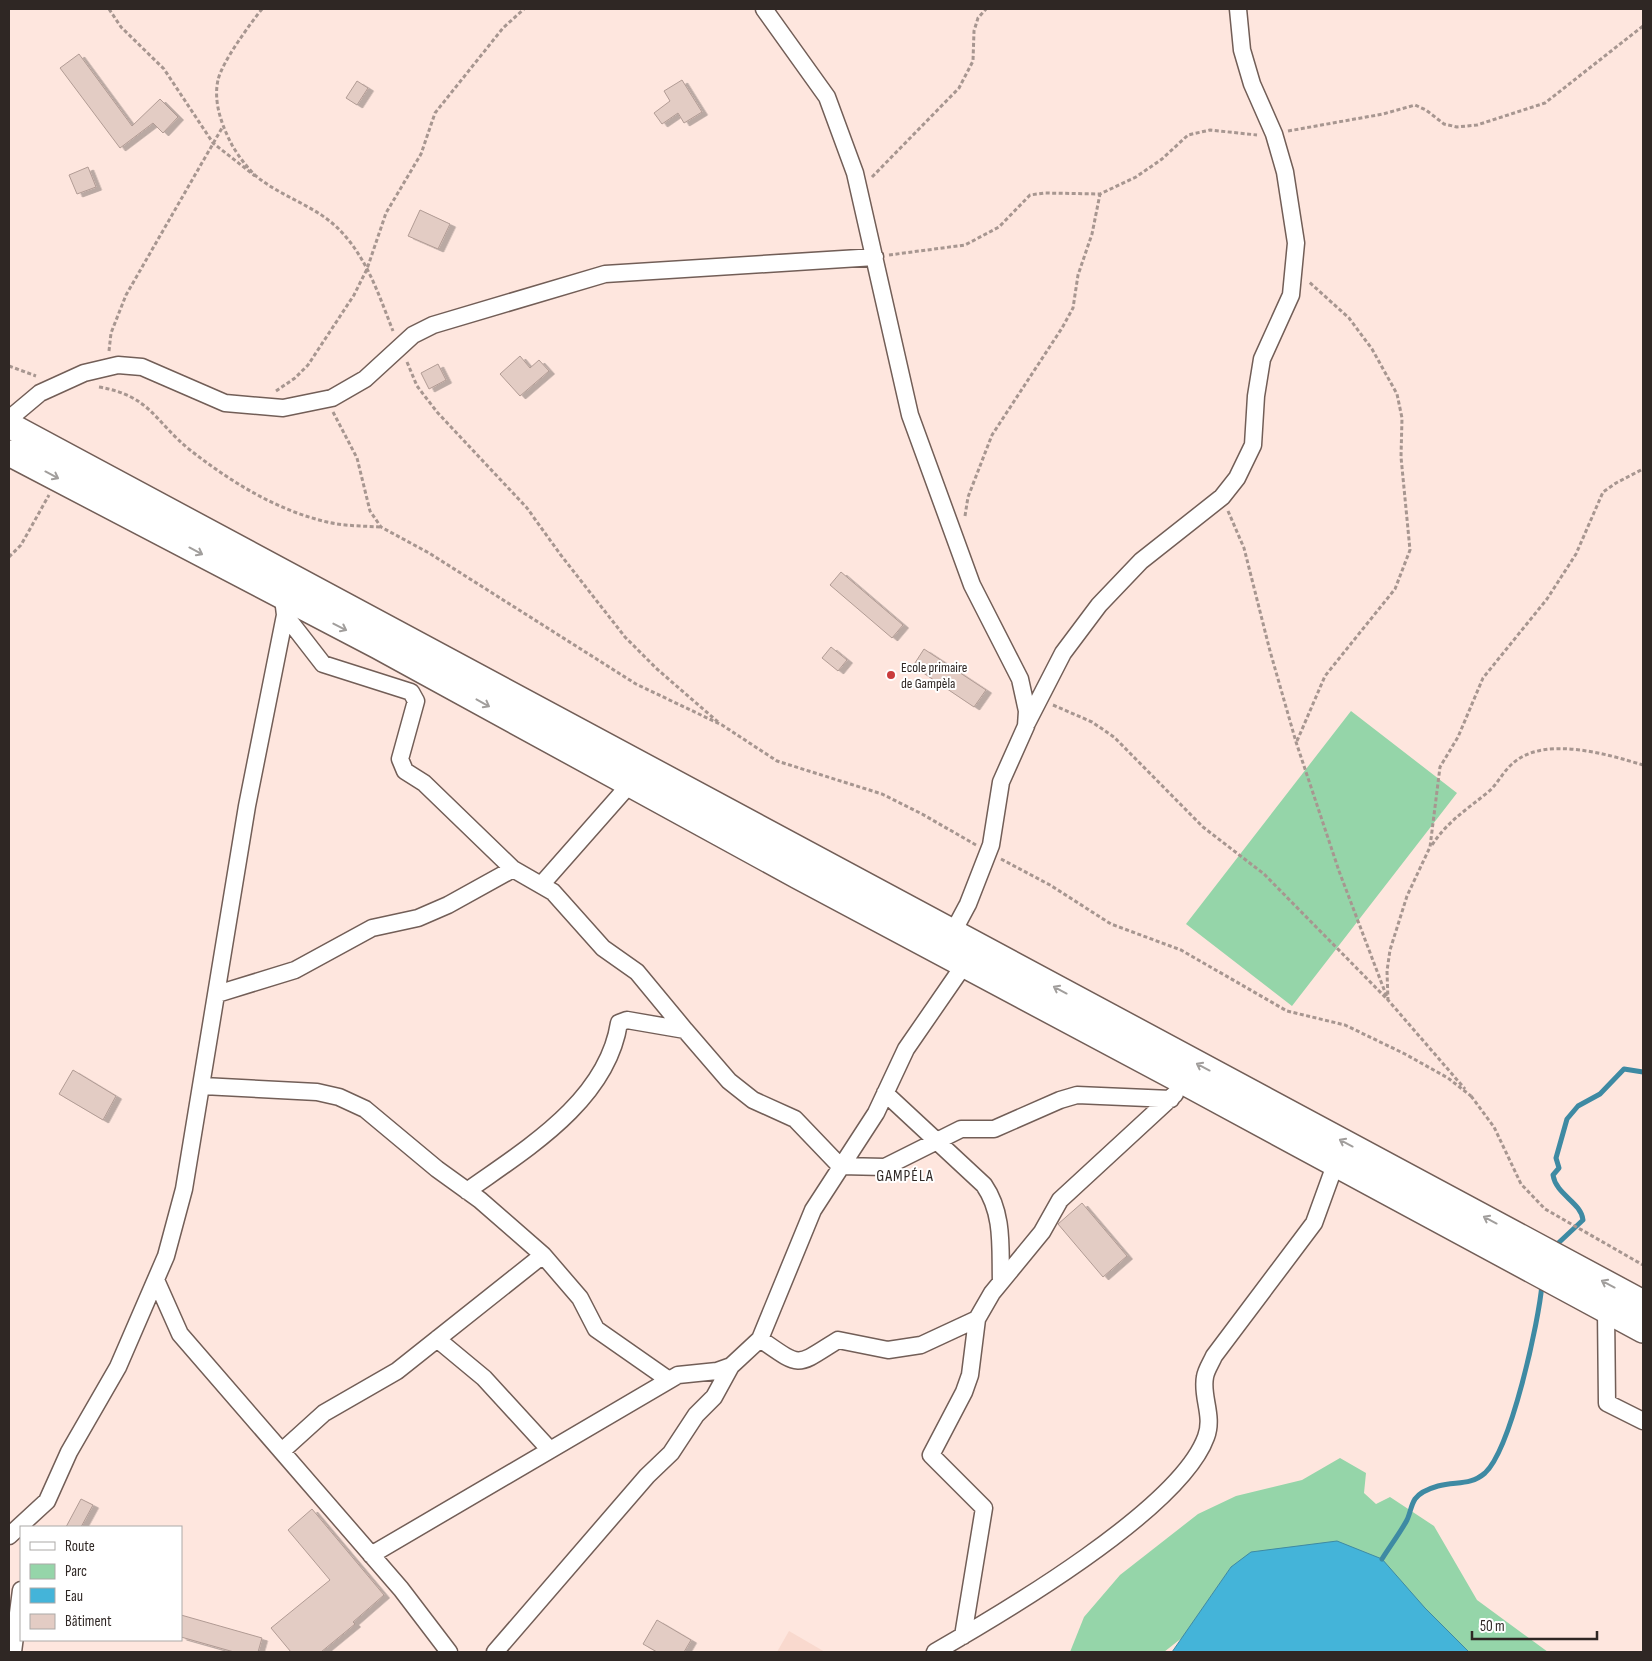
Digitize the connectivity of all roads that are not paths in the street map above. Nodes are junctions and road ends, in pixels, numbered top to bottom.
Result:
1 (764, 9) edge
2 (1238, 9) edge
3 (875, 257) junction
4 (9, 419) edge
5 (9, 425) edge
6 (9, 453) edge
7 (284, 606) junction
8 (1026, 726) junction
9 (630, 784) junction
10 (513, 869) junction
11 (541, 885) junction
12 (953, 932) junction
13 (964, 965) junction
14 (217, 994) junction
15 (685, 1030) junction
16 (202, 1086) junction
17 (1178, 1091) junction
18 (885, 1093) junction
19 (936, 1141) junction
20 (1335, 1165) junction
21 (840, 1166) junction
22 (467, 1191) junction
23 (543, 1255) junction
24 (156, 1280) junction
25 (1001, 1282) junction
26 (1643, 1303) edge
27 (1606, 1310) junction
28 (977, 1319) junction
29 (1643, 1330) edge
30 (437, 1339) junction
31 (760, 1339) junction
32 (731, 1366) junction
33 (669, 1380) junction
34 (1643, 1421) edge
35 (550, 1450) junction
36 (282, 1451) junction
37 (47, 1501) junction
38 (37, 1526) edge
39 (9, 1536) edge
40 (371, 1555) junction
41 (20, 1598) edge
42 (963, 1636) junction
43 (13, 1652) edge
44 (449, 1652) edge
45 (496, 1652) edge
46 (935, 1652) edge

1 - 3 street
2 - 8 street
3 - 4 street
3 - 8 street
5 - 12 highway
6 -> 7 highway
7 -> 9 highway
7 - 10 street
7 - 14 street
8 - 12 street
9 - 11 street
9 - 13 highway
10 - 11 street
10 - 14 street
11 - 15 street
26 -> 12 highway
13 - 17 highway
13 - 18 street
14 - 16 street
15 - 21 street
15 - 22 street
16 - 22 street
16 - 24 street
17 - 19 street
17 - 20 highway
17 - 25 street
18 - 19 street
18 - 21 street
19 - 21 street
19 - 25 street
20 - 27 highway
20 - 42 street
21 - 31 street
22 - 23 street
23 - 30 street
23 - 33 street
24 - 36 street
24 - 37 street
25 - 28 street
27 - 29 highway
27 - 34 street
28 - 31 street
28 - 42 street
30 - 35 street
30 - 36 street
31 - 32 street
32 - 33 street
32 - 45 street
33 - 35 street
35 - 40 street
36 - 40 street
37 - 38 street
37 - 39 street
40 - 44 street
41 - 43 street
42 - 46 street

